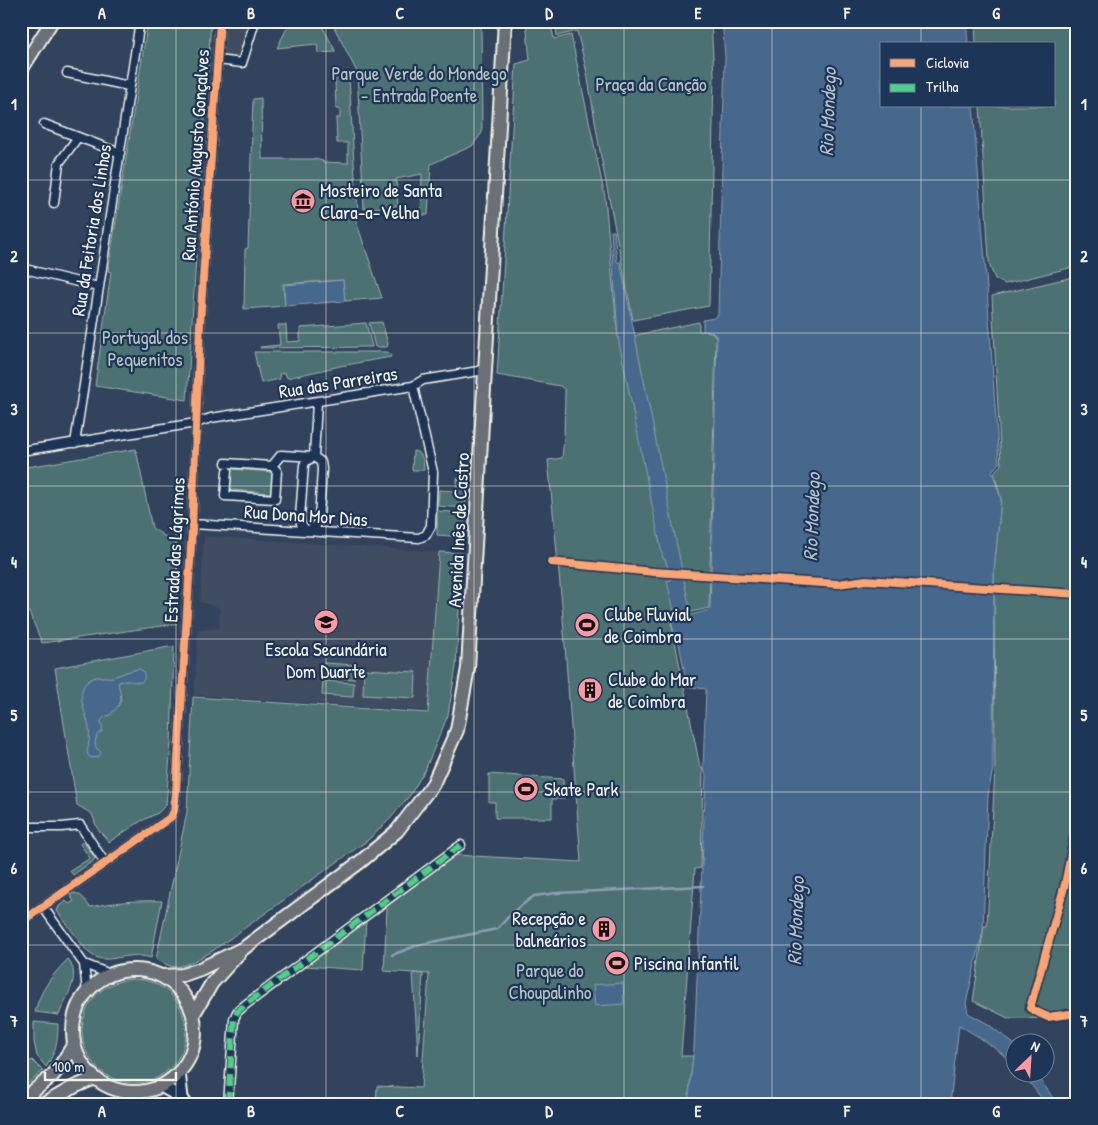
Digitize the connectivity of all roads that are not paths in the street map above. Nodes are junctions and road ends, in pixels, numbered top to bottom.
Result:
1 (52, 21) edge
2 (140, 21) edge
3 (220, 21) edge
4 (255, 21) edge
5 (505, 21) edge
6 (1074, 21) edge
7 (1077, 28) edge
8 (218, 60) junction
9 (21, 70) edge
10 (67, 73) dead end
11 (129, 86) junction
12 (44, 124) dead end
13 (78, 137) junction
14 (120, 153) junction
15 (54, 203) dead end
16 (21, 268) edge
17 (98, 287) junction
18 (202, 292) joint
19 (485, 370) junction
20 (413, 386) junction
21 (317, 402) junction
22 (196, 423) junction
23 (75, 443) junction
24 (21, 451) edge
25 (314, 457) junction
26 (272, 466) junction
27 (192, 524) junction
28 (307, 531) junction
29 (21, 827) edge
30 (461, 845) dead end
31 (105, 863) junction
32 (43, 907) junction
33 (21, 922) edge
34 (244, 948) junction
35 (84, 964) junction
36 (110, 974) junction
37 (161, 976) junction
38 (87, 992) junction
39 (193, 1015) junction
40 (74, 1044) junction
41 (179, 1072) junction
42 (95, 1078) junction
43 (161, 1086) junction
44 (21, 1101) edge
45 (184, 1101) edge
46 (44, 1104) edge
47 (228, 1104) edge

1 - 9 main road
2 - 11 street, Rua da Feitoria dos Linhos
3 - 8 street, Rua António Augusto Gonçalves
4 - 8 street
5 - 19 main road, Avenida Inês de Castro
6 - 7 main road
8 - 18 street, Rua António Augusto Gonçalves
10 - 11 street
11 - 14 street, Rua da Feitoria dos Linhos
12 - 13 street
13 - 14 street
13 - 15 street
14 - 17 street, Rua da Feitoria dos Linhos
16 - 17 street
17 - 23 street, Rua da Feitoria dos Linhos
18 - 22 street, Estrada das Lágrimas
19 - 20 street, Rua das Parreiras
19 - 34 main road, Avenida Inês de Castro
20 - 21 street, Rua das Parreiras
20 - 28 street, Rua Dona Mor Dias
21 - 22 street, Rua das Parreiras
21 - 25 street
22 - 23 street, Rua das Parreiras
22 - 27 street, Estrada das Lágrimas
23 - 24 street, Rua das Parreiras
25 - 26 street
25 - 28 street
25 - 28 street
26 - 26 street
27 - 28 street, Rua Dona Mor Dias
27 - 31 street, Estrada das Lágrimas
29 - 31 street
30 - 47 street
31 - 32 street
32 - 33 street
32 - 35 street
34 - 37 main road, Avenida Inês de Castro
34 - 39 main road, Avenida Inês de Castro
35 - 36 street
35 - 38 street
36 - 37 main road
36 - 38 main road
37 - 39 main road
38 - 40 main road
39 - 41 main road
40 - 42 main road
40 - 44 main road
41 - 43 main road
41 - 45 main road
42 - 43 main road
42 - 46 main road
43 - 45 main road

